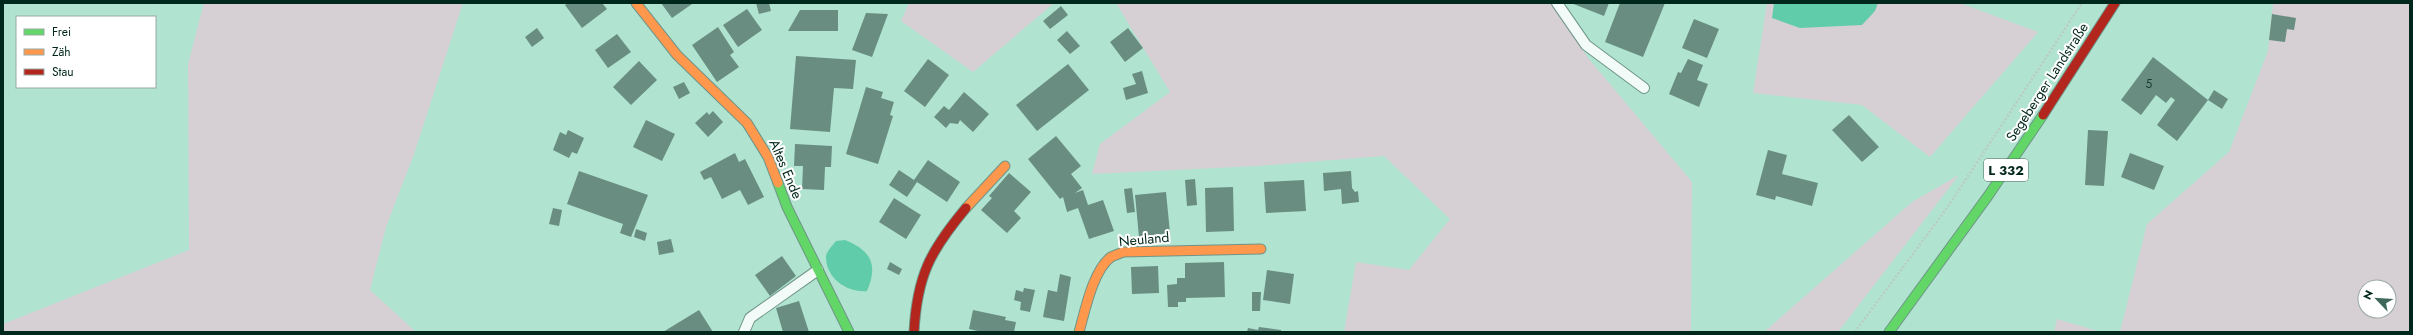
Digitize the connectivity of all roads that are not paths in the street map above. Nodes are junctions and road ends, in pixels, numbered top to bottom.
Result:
1 (636, 3) edge
2 (1557, 3) edge
3 (2115, 3) edge
4 (1644, 88) dead end
5 (1005, 166) dead end
6 (1261, 249) dead end
7 (818, 270) junction
8 (744, 332) edge
9 (849, 332) edge
10 (914, 332) edge
11 (1079, 332) edge
12 (1888, 332) edge

1 - 7 street, Altes Ende
2 - 4 lane
3 - 12 street, Segeberger Landstraße / L 332
5 - 10 street
6 - 11 street, Neuland
7 - 8 lane
7 - 9 street, Altes Ende

